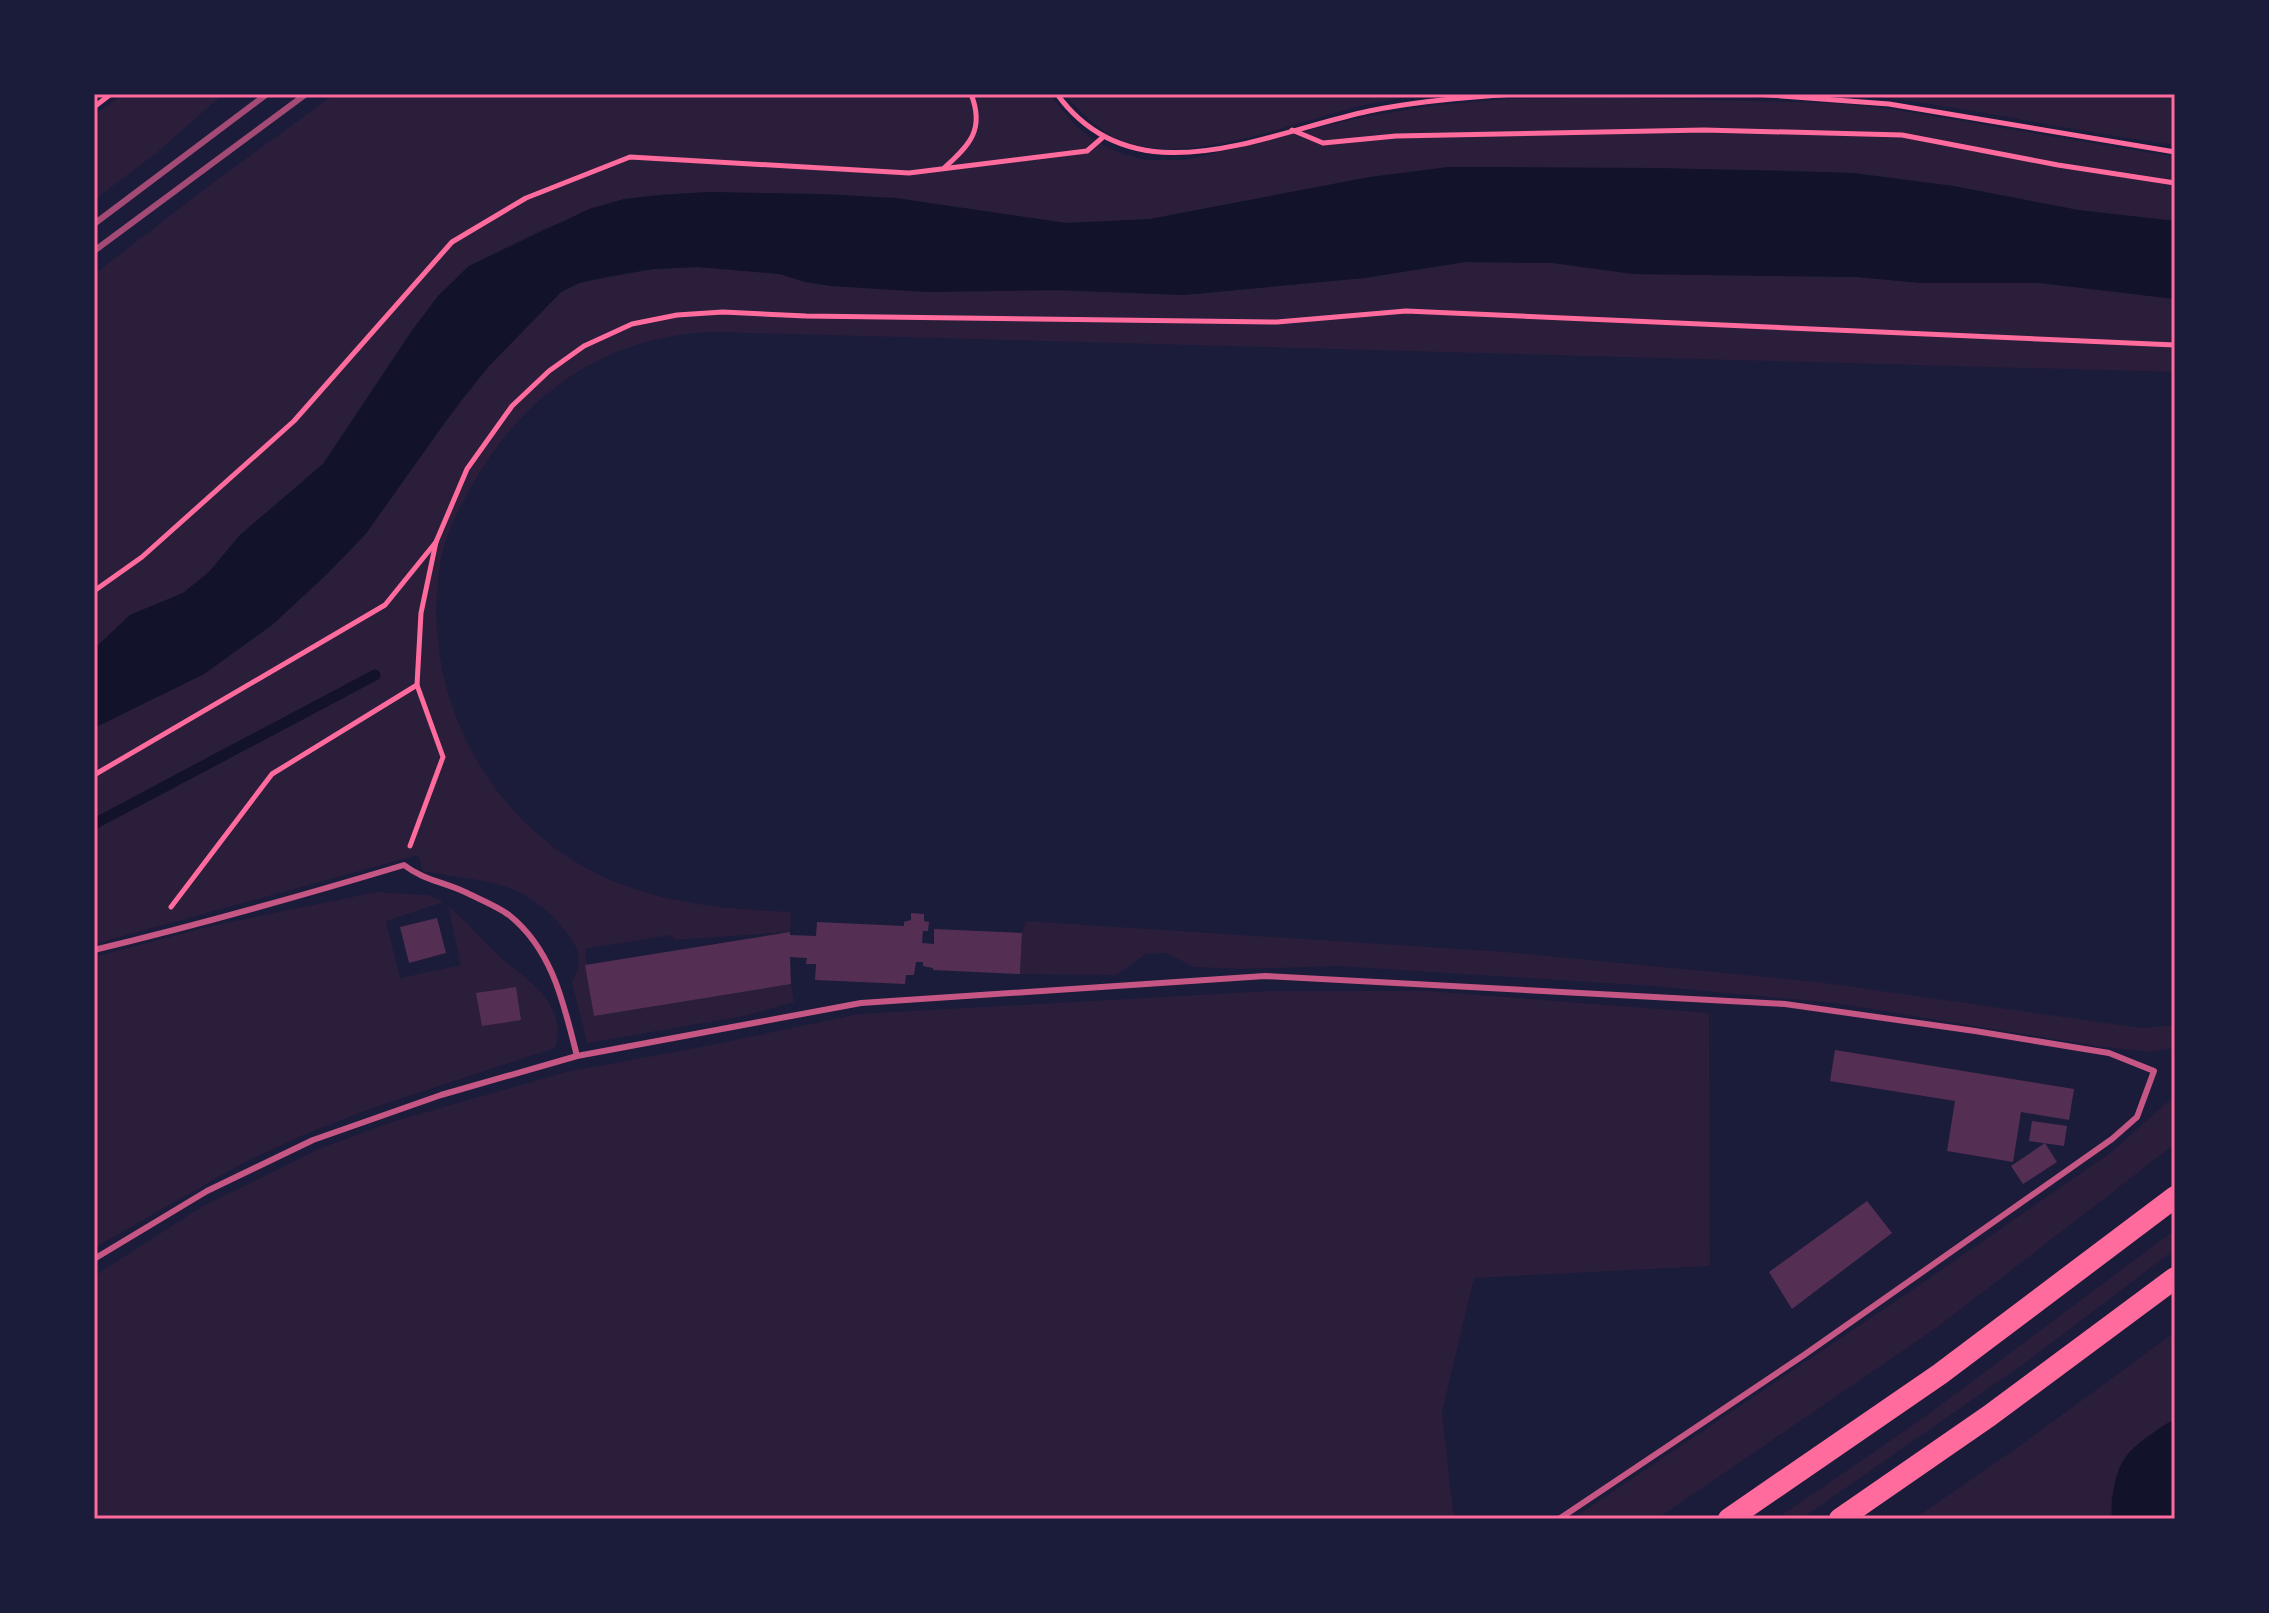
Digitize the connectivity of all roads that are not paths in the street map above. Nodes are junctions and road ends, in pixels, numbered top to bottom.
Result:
1 (94, 950) edge
2 (577, 1056) junction
3 (2175, 1197) edge
4 (94, 1259) edge
5 (2175, 1278) edge
6 (1559, 1519) edge
7 (1729, 1519) edge
8 (1840, 1519) edge

1 - 2 lane
2 - 4 lane
2 - 6 lane
3 - 7 highway
5 - 8 highway

